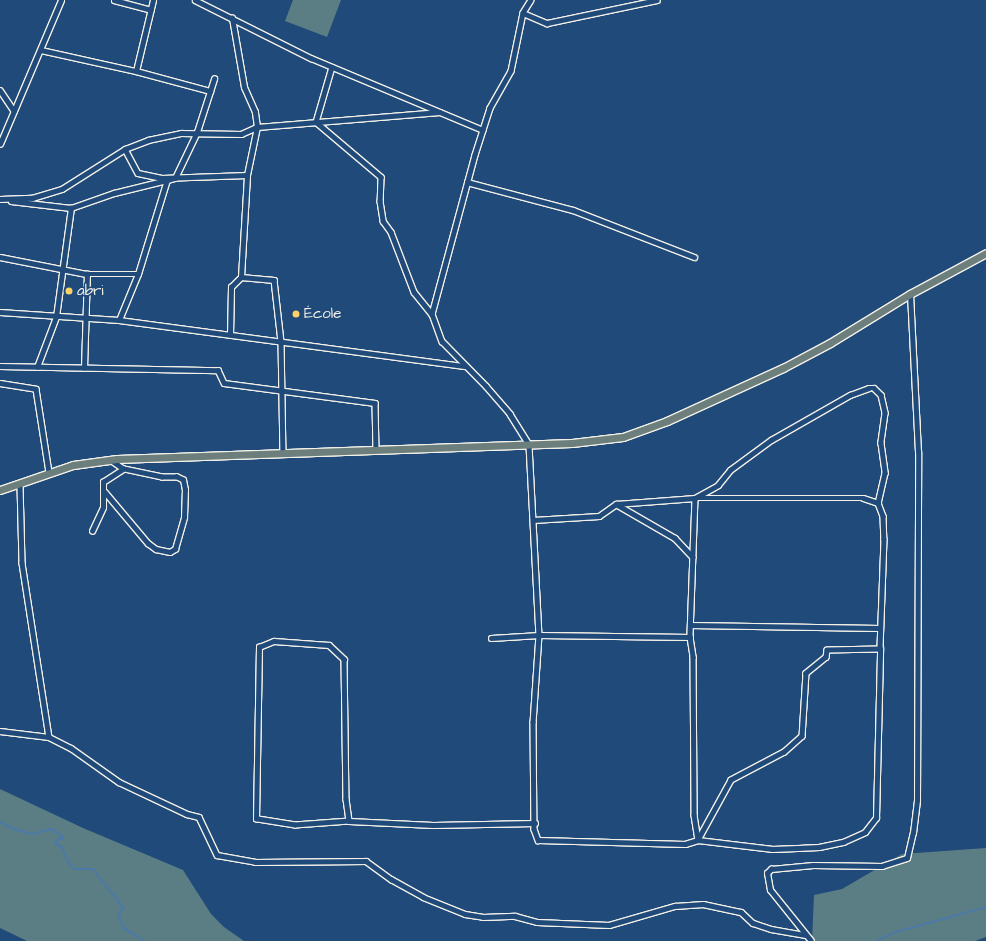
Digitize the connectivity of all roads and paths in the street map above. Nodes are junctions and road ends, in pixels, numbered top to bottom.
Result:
1 (61, 0) edge
2 (114, 0) edge
3 (153, 0) edge
4 (195, 0) edge
5 (531, 0) edge
6 (657, 0) edge
7 (150, 10) junction
8 (523, 13) junction
9 (232, 18) junction
10 (41, 50) junction
11 (332, 67) junction
12 (136, 71) junction
13 (214, 79) dead end
14 (0, 90) edge
15 (210, 91) junction
16 (14, 111) junction
17 (439, 112) junction
18 (316, 122) junction
19 (257, 127) junction
20 (483, 130) junction
21 (197, 132) junction
22 (0, 144) edge
23 (124, 149) junction
24 (247, 175) junction
25 (175, 178) junction
26 (167, 180) junction
27 (467, 182) junction
28 (0, 200) edge
29 (71, 208) junction
30 (986, 253) edge
31 (0, 257) edge
32 (694, 257) dead end
33 (64, 267) junction
34 (87, 274) junction
35 (138, 274) junction
36 (241, 277) junction
37 (910, 294) junction
38 (0, 312) edge
39 (432, 314) junction
40 (56, 316) junction
41 (86, 319) junction
42 (119, 320) junction
43 (230, 335) junction
44 (281, 341) junction
45 (0, 366) edge
46 (466, 366) junction
47 (36, 367) junction
48 (84, 368) junction
49 (0, 383) edge
50 (282, 390) junction
51 (529, 445) junction
52 (376, 450) junction
53 (283, 453) junction
54 (110, 460) junction
55 (123, 469) junction
56 (49, 472) junction
57 (20, 485) junction
58 (0, 490) edge
59 (105, 492) junction
60 (695, 498) junction
61 (878, 503) junction
62 (616, 504) junction
63 (533, 520) junction
64 (92, 531) dead end
65 (693, 557) junction
66 (690, 625) junction
67 (879, 628) junction
68 (539, 635) junction
69 (690, 637) junction
70 (491, 638) dead end
71 (880, 649) junction
72 (0, 731) edge
73 (49, 737) junction
74 (349, 821) junction
75 (535, 823) junction
76 (698, 840) junction
77 (805, 935) junction
78 (811, 941) edge

1 - 10 street
2 - 7 street
3 - 7 street
4 - 9 street
5 - 8 street
6 - 8 street
7 - 12 street
8 - 20 street
9 - 11 street
9 - 19 street
10 - 12 street
10 - 16 street
11 - 17 street
11 - 18 street
12 - 15 street
13 - 15 street
14 - 16 street
15 - 21 street
16 - 22 street
17 - 18 street
17 - 20 street
18 - 19 street
18 - 39 street
19 - 21 street
19 - 24 street
20 - 27 street
21 - 23 street
21 - 25 street
23 - 25 street
23 - 28 street
24 - 25 street
24 - 36 street
25 - 26 street
26 - 29 street
26 - 35 street
27 - 32 street
27 - 39 street
28 - 29 street
29 - 33 street
30 - 37 main road
31 - 33 street
33 - 34 street
33 - 40 street
34 - 35 street
34 - 41 street
35 - 42 street
36 - 43 street
36 - 44 street
37 - 51 main road
37 - 77 street
38 - 40 street
39 - 46 street
40 - 41 street
40 - 47 street
41 - 42 street
41 - 48 street
42 - 43 street
43 - 44 street
44 - 46 street
44 - 50 street
45 - 47 street
46 - 51 street
47 - 48 street
48 - 50 street
49 - 56 street
50 - 52 street
50 - 53 street
51 - 52 main road
51 - 63 street
52 - 53 main road
53 - 54 main road
54 - 55 street
54 - 56 main road
55 - 59 street
55 - 59 street
56 - 57 main road
57 - 58 main road
57 - 73 street
59 - 64 street
60 - 61 street
60 - 61 street
60 - 62 street
60 - 65 street
61 - 67 street
62 - 63 street
62 - 65 street
63 - 68 street
65 - 66 street
66 - 67 street
66 - 69 street
67 - 71 street
68 - 69 street
68 - 70 street
68 - 75 street
69 - 76 street
71 - 76 street
71 - 76 street
72 - 73 street
73 - 77 street
74 - 74 street
74 - 75 street
75 - 76 street
77 - 78 street

